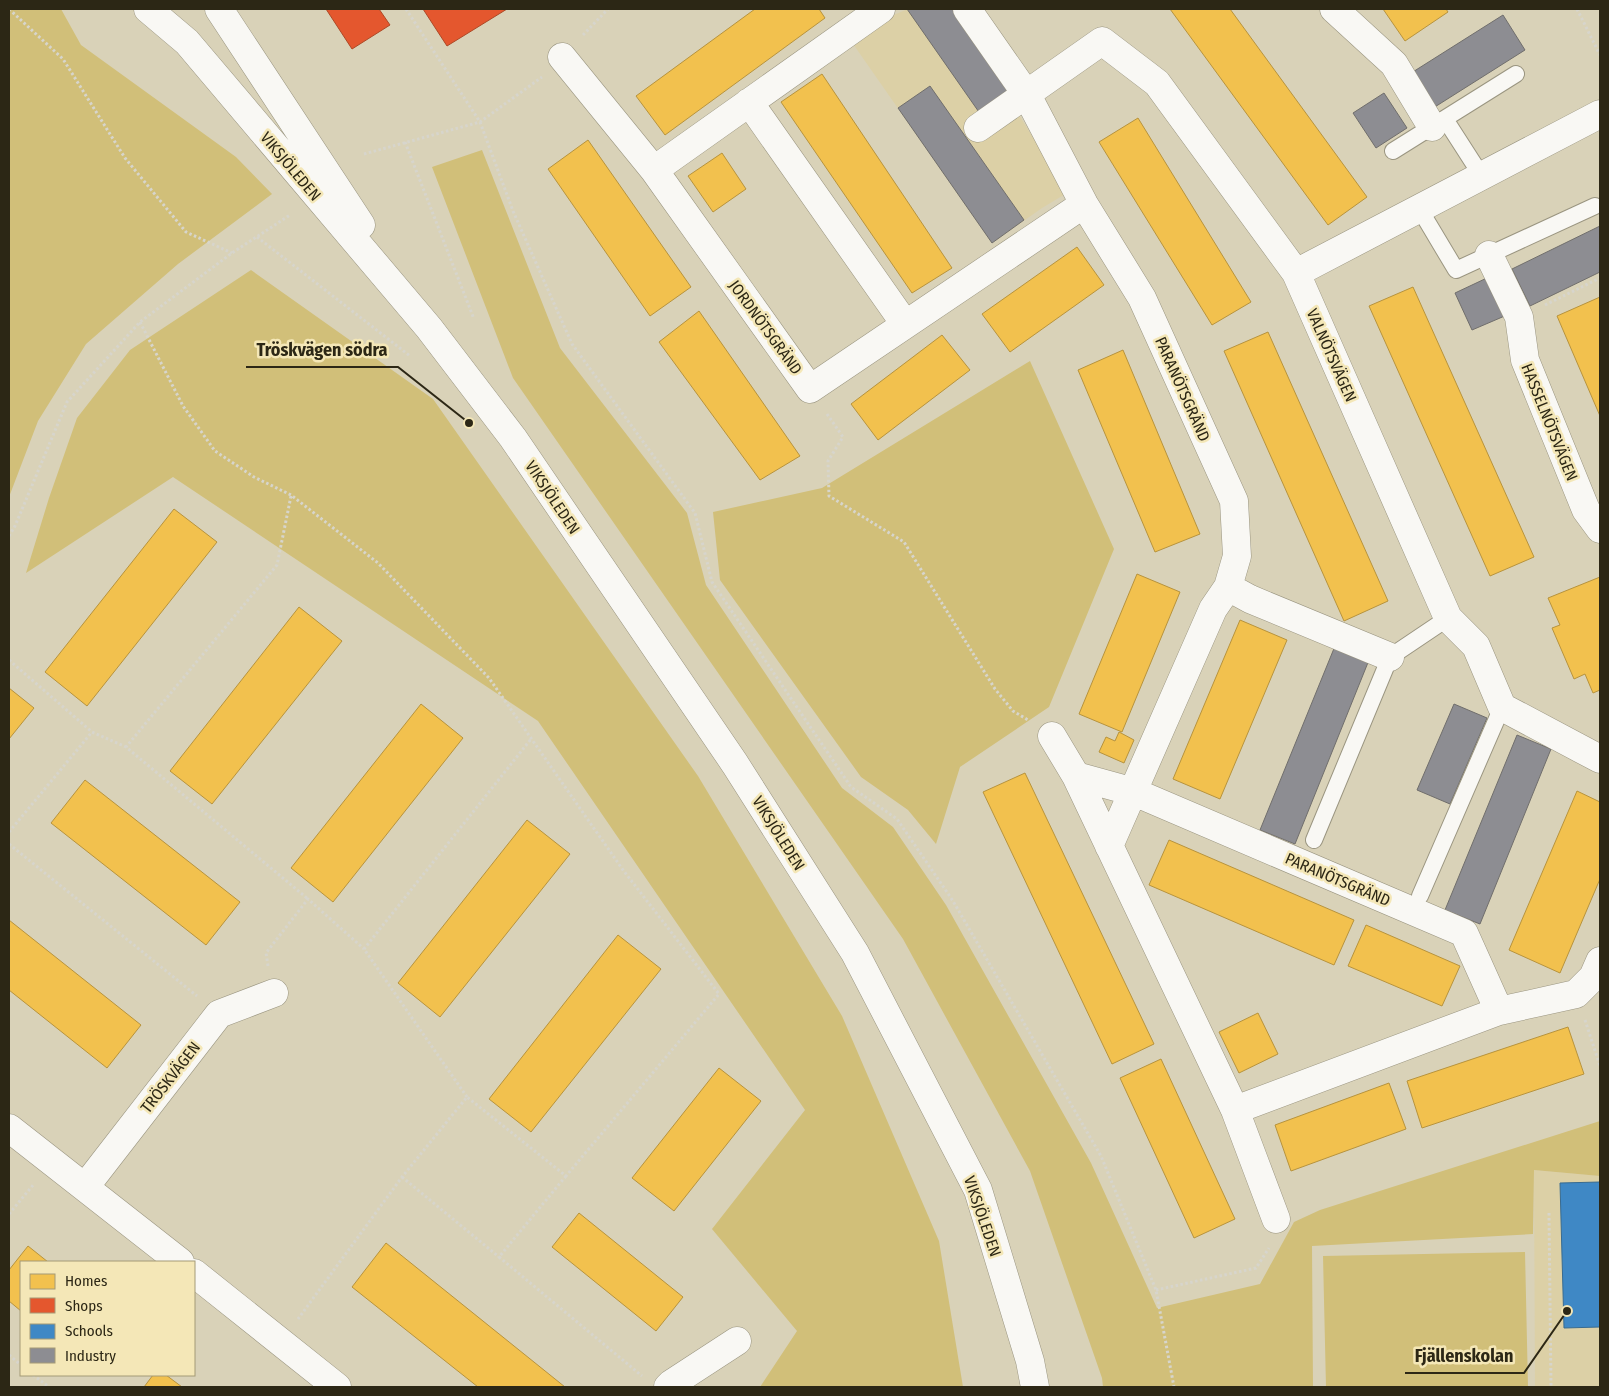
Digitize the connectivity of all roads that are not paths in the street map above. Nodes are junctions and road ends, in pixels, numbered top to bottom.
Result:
1 (143, 9) edge
2 (149, 9) edge
3 (218, 9) edge
4 (881, 9) edge
5 (967, 9) edge
6 (1334, 9) edge
7 (562, 57) road end
8 (1516, 74) dead end
9 (1027, 95) junction
10 (749, 102) junction
11 (1600, 114) edge
12 (1438, 123) junction
13 (978, 128) dead end
14 (1393, 151) dead end
15 (654, 170) junction
16 (1481, 175) junction
17 (1084, 204) junction
18 (1595, 206) dead end
19 (1419, 208) junction
20 (1489, 255) junction
21 (1296, 273) junction
22 (905, 324) junction
23 (429, 328) junction
24 (1600, 529) edge
25 (1228, 587) junction
26 (1448, 618) junction
27 (1390, 657) junction
28 (1502, 708) junction
29 (1052, 736) road end
30 (1600, 759) edge
31 (1076, 776) junction
32 (1134, 792) junction
33 (1314, 840) dead end
34 (1109, 846) junction
35 (1420, 896) dead end
36 (1600, 961) edge
37 (274, 993) road end
38 (1499, 1011) junction
39 (1235, 1110) junction
40 (9, 1128) edge
41 (85, 1187) junction
42 (1276, 1219) road end
43 (179, 1261) edge
44 (195, 1274) edge
45 (737, 1341) dead end
46 (658, 1384) edge
47 (337, 1387) edge
48 (1035, 1387) edge

1 - 2 street
2 - 23 street, VIKSJÖLEDEN
3 - 23 street, VIKSJÖLEDEN
4 - 10 street
5 - 9 street
6 - 12 street
7 - 15 street, JORDNÖTSGRÄND
8 - 12 lane
9 - 13 street
9 - 17 street
9 - 21 street, VALNÖTSVÄGEN
10 - 15 street
10 - 22 street
11 - 16 street
12 - 14 lane
12 - 16 lane
15 - 22 street, JORDNÖTSGRÄND
16 - 19 street
17 - 22 street, JORDNÖTSGRÄND
17 - 25 street, PARANÖTSGRÄND
18 - 20 lane
19 - 20 lane
19 - 21 street
20 - 24 street, HASSELNÖTSVÄGEN
21 - 26 street, VALNÖTSVÄGEN
23 - 48 street, VIKSJÖLEDEN
25 - 27 street
25 - 32 street, PARANÖTSGRÄND
26 - 27 lane
26 - 28 street, VALNÖTSVÄGEN
27 - 33 lane, PARANÖTSGRÄND
28 - 30 street
28 - 35 lane
29 - 31 street
31 - 32 street, PARANÖTSGRÄND
31 - 34 street
32 - 34 street, PARANÖTSGRÄND
32 - 38 street, PARANÖTSGRÄND
34 - 39 street
36 - 38 street
37 - 41 street, TRÖSKVÄGEN
38 - 39 street
39 - 42 street
40 - 41 street
41 - 43 street
44 - 47 street
45 - 46 street

